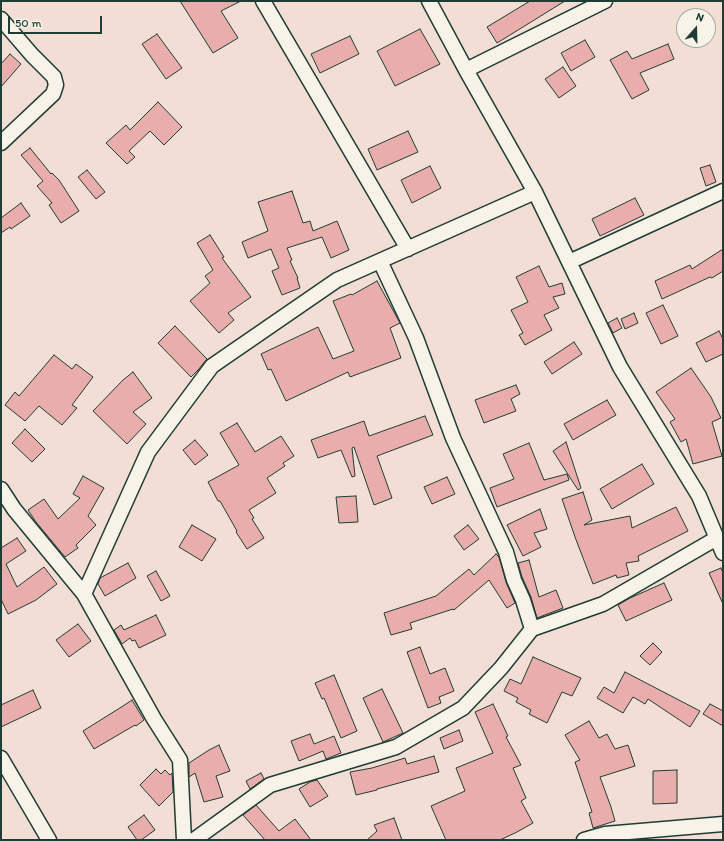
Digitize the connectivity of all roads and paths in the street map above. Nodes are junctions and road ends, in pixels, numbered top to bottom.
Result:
1 (263, 1) edge
2 (429, 1) edge
3 (605, 1) edge
4 (1, 19) edge
5 (466, 70) junction
6 (1, 143) edge
7 (723, 191) edge
8 (535, 192) junction
9 (408, 249) junction
10 (380, 261) junction
11 (569, 262) junction
12 (1, 489) edge
13 (717, 538) junction
14 (723, 552) edge
15 (84, 594) junction
16 (532, 629) junction
17 (1, 758) edge
18 (723, 824) edge
19 (49, 840) edge
20 (184, 840) edge
21 (194, 840) edge
22 (584, 840) edge

1 - 9 street
2 - 5 street
3 - 5 street
4 - 6 street
5 - 8 street
7 - 11 street
8 - 9 street
8 - 11 street
9 - 10 street
10 - 15 street
10 - 16 street
11 - 13 street
12 - 15 street
13 - 14 street
13 - 16 street
15 - 20 street
16 - 21 street
17 - 19 street
18 - 22 street

